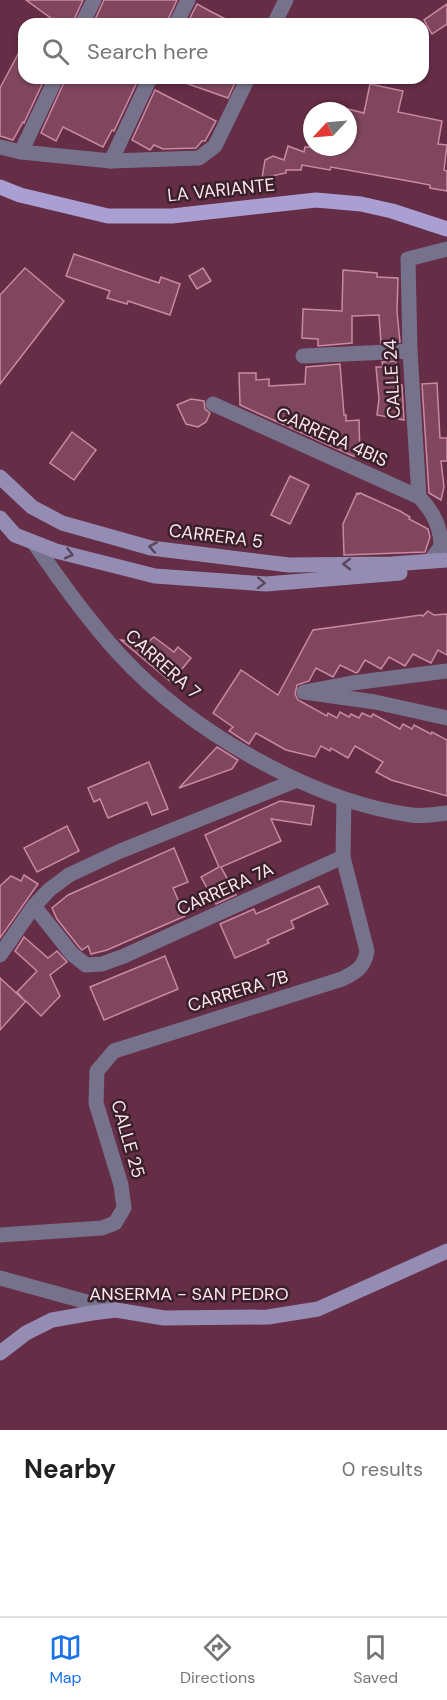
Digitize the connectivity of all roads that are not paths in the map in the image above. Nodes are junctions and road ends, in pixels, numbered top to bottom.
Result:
1 (94, 0) edge
2 (188, 0) edge
3 (286, 0) edge
4 (85, 18) edge
5 (179, 18) edge
6 (277, 18) edge
7 (53, 84) edge
8 (147, 84) edge
9 (245, 84) edge
10 (0, 147) edge
11 (21, 152) junction
12 (111, 161) junction
13 (0, 187) edge
14 (447, 229) edge
15 (447, 249) edge
16 (410, 351) junction
17 (303, 357) dead end
18 (213, 404) dead end
19 (0, 477) edge
20 (419, 497) junction
21 (0, 518) edge
22 (34, 543) junction
23 (447, 560) edge
24 (430, 561) junction
25 (447, 570) edge
26 (447, 671) edge
27 (447, 718) edge
28 (297, 780) junction
29 (344, 800) junction
30 (447, 813) edge
31 (343, 857) junction
32 (34, 906) junction
33 (0, 955) edge
34 (114, 1051) joint
35 (0, 1235) edge
36 (447, 1251) edge
37 (0, 1278) edge
38 (116, 1310) junction
39 (0, 1353) edge

1 - 4 street
2 - 5 street
3 - 6 street
7 - 11 street
8 - 12 street
9 - 12 street
10 - 11 street
11 - 12 street
13 - 14 main road, LA VARIANTE
15 - 16 street, CALLE 24
16 - 17 street
16 - 20 street, CALLE 24
18 - 20 street, CARRERA 4BIS
24 -> 19 street, CARRERA 5
20 - 24 street, CARRERA 4BIS
21 - 22 street
22 -> 25 street
22 - 28 street, CARRERA 7
23 - 24 street, CARRERA 5
26 - 27 street
28 - 29 street, CARRERA 7
28 - 32 street
29 - 30 street, CARRERA 7
29 - 31 street
31 - 32 street, CARRERA 7A
31 - 34 street, CARRERA 7B
32 - 33 street
34 - 35 street, CALLE 25
36 - 38 street, ANSERMA - SAN PEDRO
37 - 38 street
38 - 39 street, ANSERMA - SAN PEDRO

